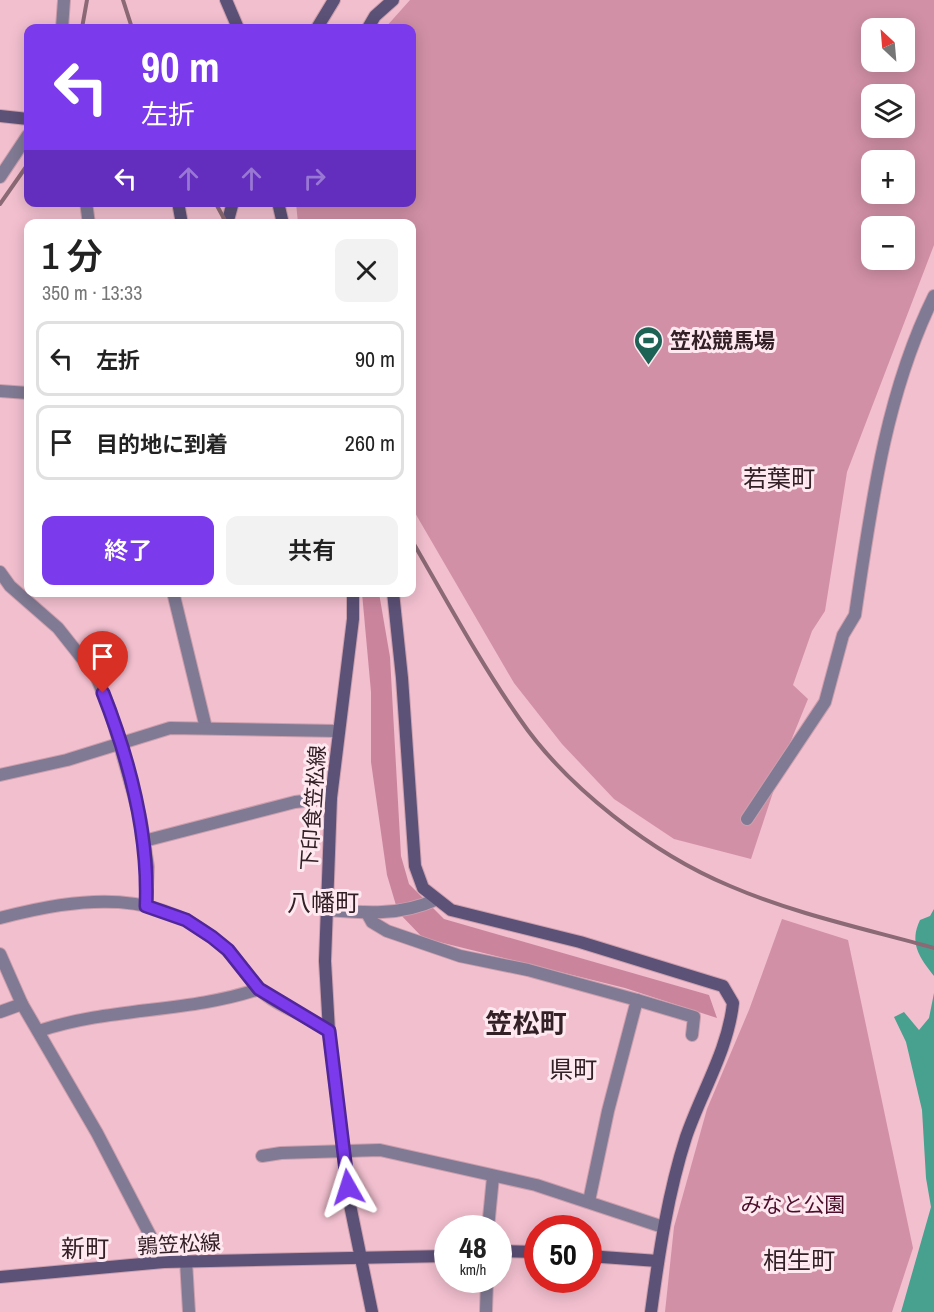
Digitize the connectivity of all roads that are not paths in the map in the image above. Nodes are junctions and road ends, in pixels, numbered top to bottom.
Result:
1 (64, 0) edge
2 (334, 0) edge
3 (393, 0) edge
4 (230, 1) edge
5 (62, 24) edge
6 (237, 24) edge
7 (319, 24) edge
8 (370, 24) edge
9 (0, 116) edge
10 (24, 119) edge
11 (24, 141) edge
12 (0, 177) edge
13 (934, 296) edge
14 (0, 391) edge
15 (24, 393) edge
16 (0, 572) edge
17 (173, 597) edge
18 (353, 597) edge
19 (394, 597) edge
20 (206, 728) junction
21 (338, 731) junction
22 (119, 744) junction
23 (0, 775) edge
24 (330, 798) junction
25 (747, 819) dead end
26 (144, 841) junction
27 (435, 900) junction
28 (146, 906) junction
29 (327, 910) junction
30 (367, 913) junction
31 (0, 918) edge
32 (0, 954) edge
33 (259, 989) junction
34 (637, 1000) junction
35 (22, 1004) junction
36 (0, 1012) edge
37 (39, 1031) junction
38 (329, 1031) junction
39 (692, 1035) dead end
40 (344, 1150) junction
41 (262, 1156) dead end
42 (493, 1177) junction
43 (589, 1201) junction
44 (489, 1215) edge
45 (663, 1227) junction
46 (434, 1256) edge
47 (602, 1257) edge
48 (359, 1259) junction
49 (186, 1261) junction
50 (658, 1261) junction
51 (164, 1262) junction
52 (0, 1277) edge
53 (487, 1293) edge
54 (189, 1312) edge
55 (372, 1312) edge
56 (486, 1312) edge
57 (651, 1312) edge

1 - 5 street
2 - 7 main road
3 - 8 main road
4 - 6 main road
9 - 10 main road
11 - 12 street
13 - 25 street
14 - 15 street
16 - 22 street
17 - 20 street
18 - 21 main road, 下印食笠松線
19 - 27 main road
20 - 21 street
20 - 22 street
21 - 24 main road, 下印食笠松線
22 - 23 street
22 - 26 street
24 - 26 street
24 - 29 main road, 下印食笠松線
26 - 28 street
27 - 30 street
27 - 45 main road
28 - 31 street
28 - 33 street
29 - 30 street
29 - 38 main road, 下印食笠松線
30 - 34 street
32 - 35 street
33 - 37 street
33 - 38 street
34 - 39 street
34 - 43 street
35 - 36 street
35 - 37 street
37 - 51 street
38 - 40 main road, 下印食笠松線
40 - 41 street
40 - 42 street
40 - 48 main road, 下印食笠松線
42 - 43 street
42 - 44 street
43 - 45 street
45 - 50 main road
46 - 48 main road, 鶉笠松線
47 - 50 main road
48 - 49 main road, 鶉笠松線
48 - 55 main road, 下印食笠松線
49 - 51 main road, 鶉笠松線
49 - 54 street
50 - 57 main road
51 - 52 main road, 鶉笠松線
53 - 56 street

